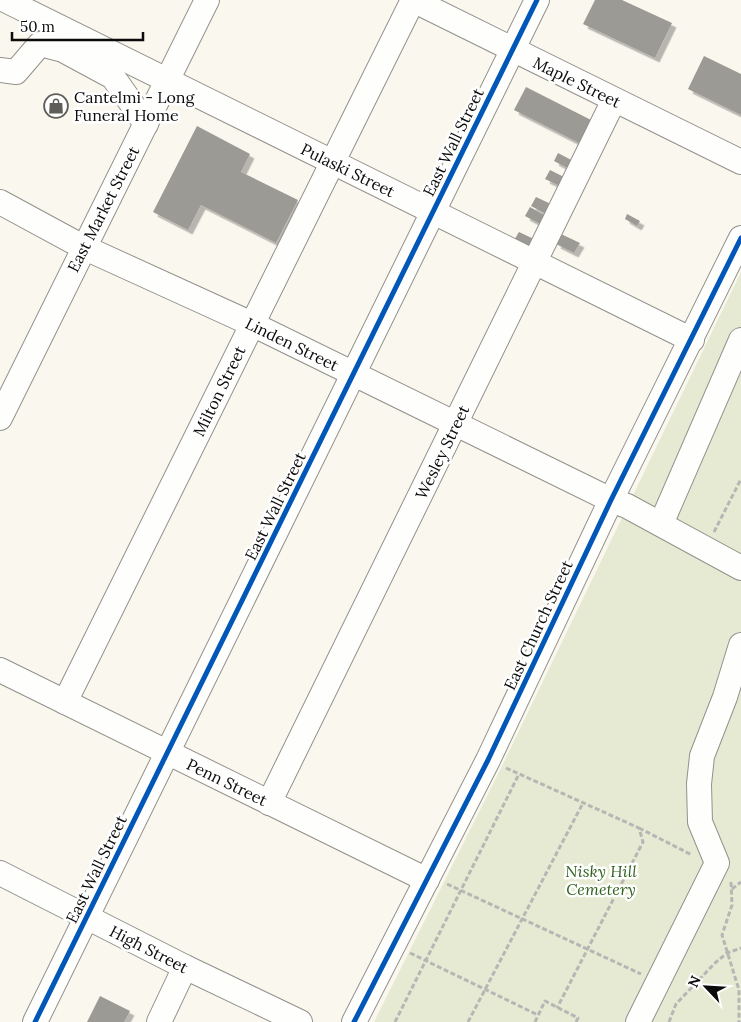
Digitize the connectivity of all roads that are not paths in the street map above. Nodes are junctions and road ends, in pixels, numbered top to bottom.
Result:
1 (4, 0) edge
2 (207, 0) edge
3 (413, 0) edge
4 (537, 0) edge
5 (512, 50) junction
6 (0, 70) edge
7 (167, 82) junction
8 (614, 100) junction
9 (146, 124) junction
10 (741, 162) edge
11 (333, 163) junction
12 (0, 202) edge
13 (433, 212) junction
14 (741, 238) edge
15 (84, 247) junction
16 (534, 261) junction
17 (252, 324) junction
18 (692, 340) junction
19 (741, 340) edge
20 (354, 374) junction
21 (0, 418) edge
22 (456, 424) junction
23 (611, 500) junction
24 (661, 524) junction
25 (741, 568) edge
26 (741, 645) edge
27 (0, 670) edge
28 (65, 702) junction
29 (168, 753) junction
30 (269, 802) junction
31 (0, 872) edge
32 (427, 880) junction
33 (87, 917) junction
34 (186, 967) junction
35 (35, 1022) edge
36 (159, 1022) edge
37 (300, 1022) edge
38 (354, 1022) edge
39 (638, 1022) edge

1 - 7 street, Pulaski Street
2 - 7 street, East Market Street
3 - 5 street, Maple Street
3 - 11 street, Milton Street
4 - 5 street, East Wall Street
5 - 8 street, Maple Street
5 - 13 street, East Wall Street
6 - 9 street
7 - 9 street, East Market Street
7 - 11 street, Pulaski Street
8 - 10 street, Maple Street
8 - 16 street, Wesley Street
9 - 15 street, East Market Street
11 - 13 street, Pulaski Street
11 - 17 street, Milton Street
12 - 15 street, Linden Street
13 - 16 street, Pulaski Street
13 - 20 street, East Wall Street
14 - 18 street, East Church Street
15 - 17 street, Linden Street
15 - 21 street, East Market Street
16 - 18 street, Pulaski Street
16 - 22 street, Wesley Street
17 - 20 street, Linden Street
17 - 28 street, Milton Street
18 - 23 street, East Church Street
19 - 24 street
20 - 22 street, Linden Street
20 - 29 street, East Wall Street
22 - 23 street, Linden Street
22 - 30 street, Wesley Street
23 - 24 street, Linden Street
23 - 32 street, East Church Street
24 - 25 street, Linden Street
26 - 39 street
27 - 28 street, Penn Street
28 - 29 street, Penn Street
29 - 30 street, Penn Street
29 - 33 street, East Wall Street
30 - 32 street, Penn Street
31 - 33 street, High Street
32 - 38 street, East Church Street
33 - 34 street, High Street
33 - 35 street, East Wall Street
34 - 36 street
34 - 37 street, High Street

